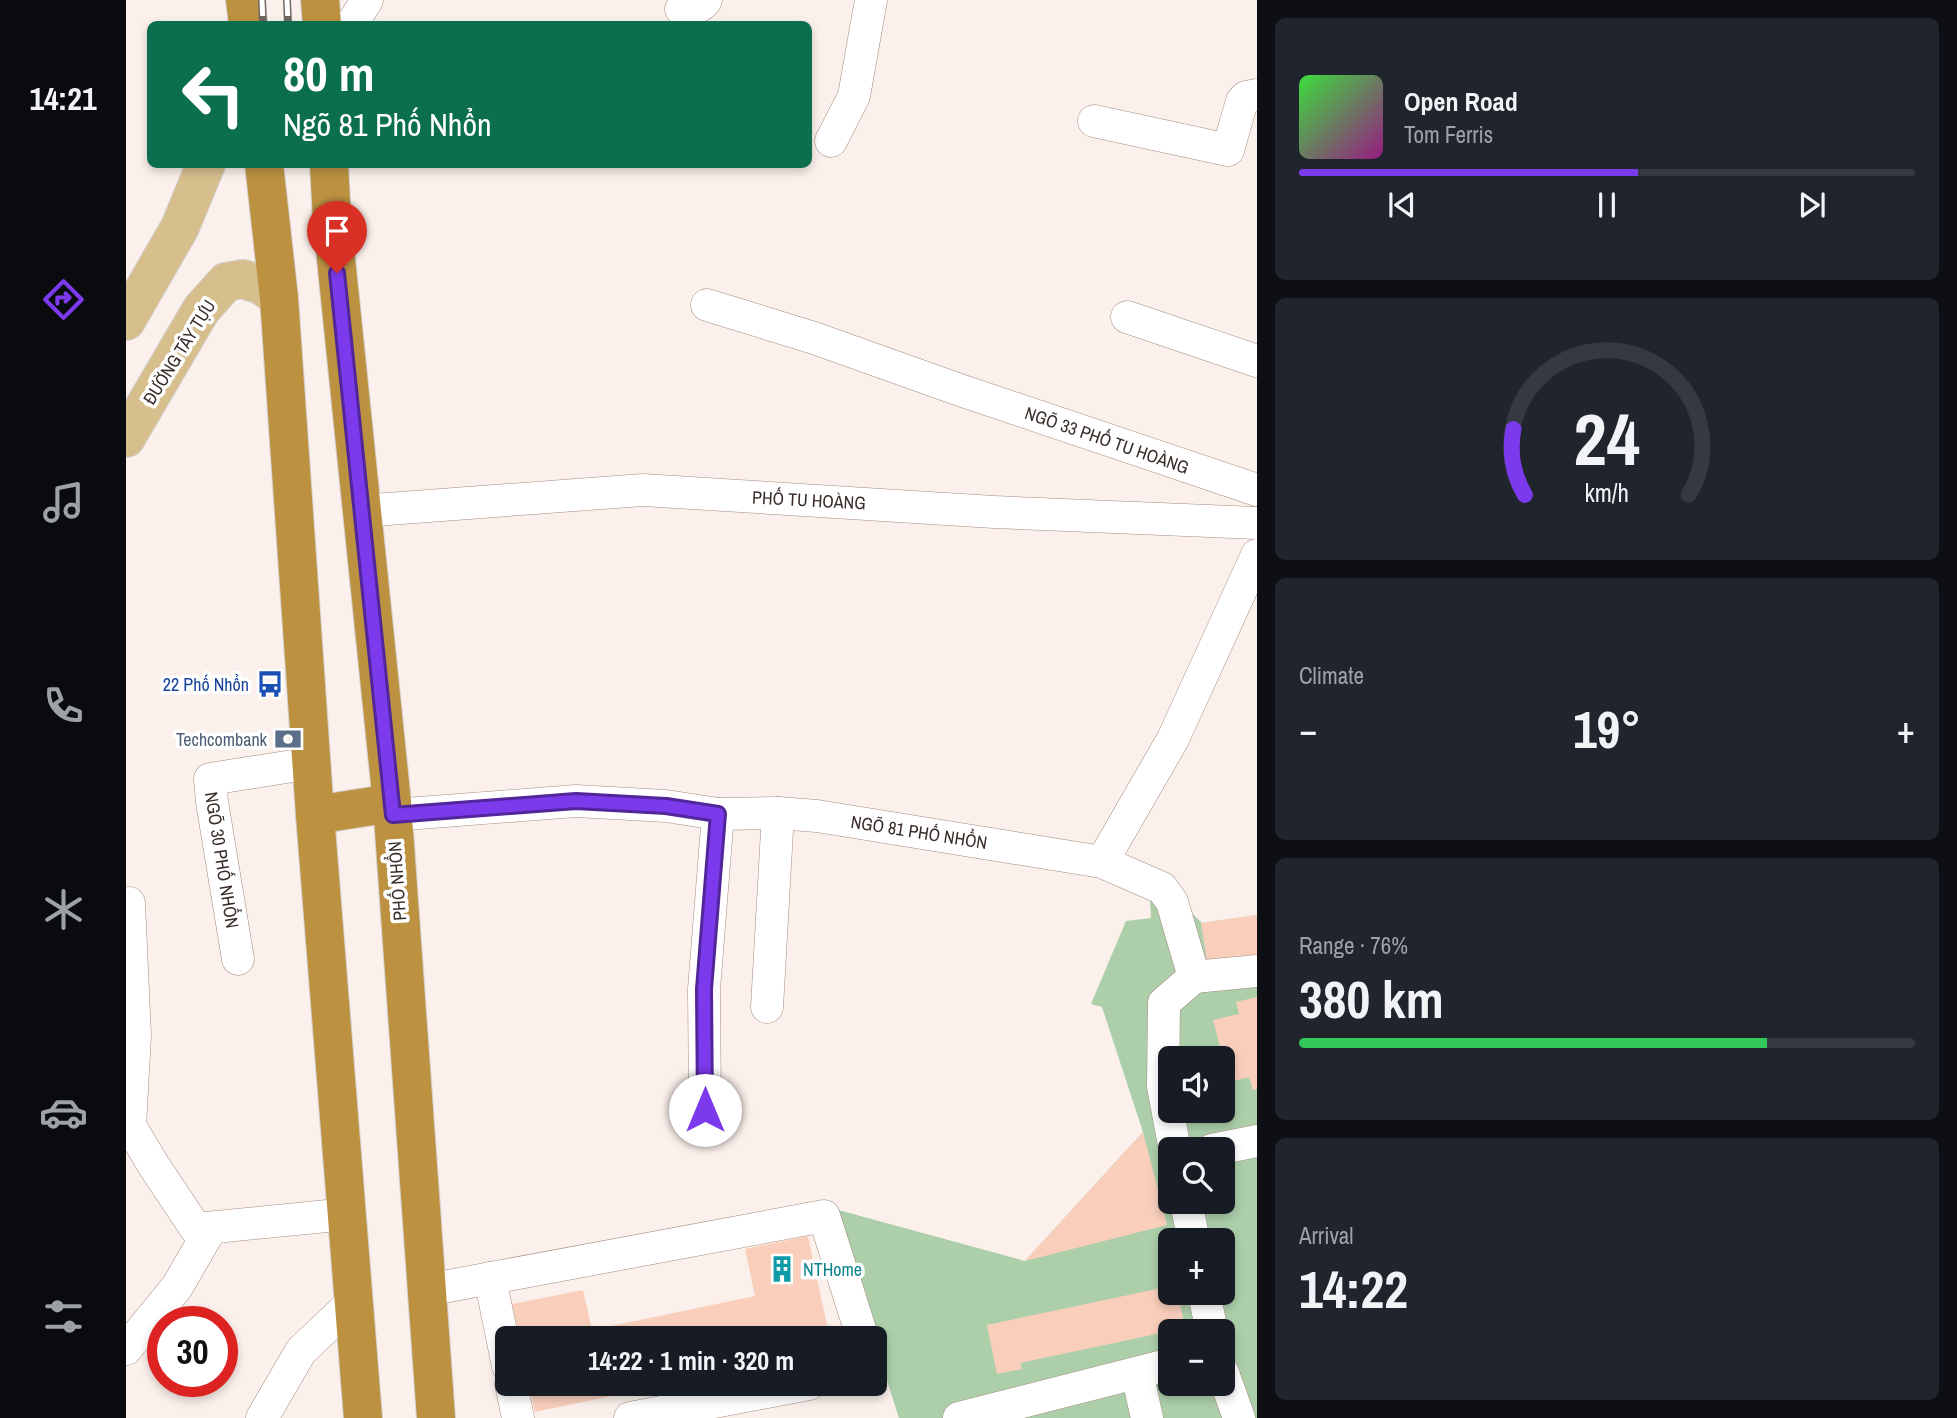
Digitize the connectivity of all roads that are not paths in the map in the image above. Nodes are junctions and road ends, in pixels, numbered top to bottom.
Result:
1 (243, 0) edge
2 (320, 0) edge
3 (367, 0) edge
4 (871, 0) edge
5 (240, 21) edge
6 (247, 21) edge
7 (322, 21) edge
8 (354, 21) edge
9 (1257, 95) edge
10 (1094, 121) dead end
11 (831, 141) dead end
12 (204, 168) edge
13 (264, 168) edge
14 (329, 168) edge
15 (279, 298) junction
16 (707, 305) dead end
17 (1128, 317) dead end
18 (126, 321) edge
19 (1257, 361) edge
20 (126, 438) edge
21 (1257, 490) edge
22 (361, 511) junction
23 (1256, 519) edge
24 (1257, 555) edge
25 (312, 763) junction
26 (392, 809) junction
27 (778, 813) junction
28 (718, 814) junction
29 (315, 815) junction
30 (1102, 862) junction
31 (129, 903) dead end
32 (238, 959) dead end
33 (1257, 971) edge
34 (1194, 977) junction
35 (767, 1007) dead end
36 (705, 1110) dead end
37 (1173, 1137) edge
38 (1257, 1141) edge
39 (1235, 1145) edge
40 (347, 1214) junction
41 (211, 1228) junction
42 (490, 1278) junction
43 (427, 1290) junction
44 (354, 1301) junction
45 (500, 1326) edge
46 (859, 1326) edge
47 (126, 1349) edge
48 (1158, 1367) edge
49 (1137, 1373) junction
50 (513, 1396) edge
51 (746, 1396) edge
52 (1231, 1396) edge
53 (262, 1418) edge
54 (363, 1418) edge
55 (436, 1418) edge
56 (518, 1418) edge
57 (630, 1418) edge
58 (959, 1418) edge
59 (1147, 1418) edge
60 (1239, 1418) edge

1 - 5 main road
1 - 6 highway
2 - 7 highway
3 - 8 street
4 - 11 street
9 - 10 street
12 - 18 main road
13 - 15 highway
14 - 22 highway, PHỐ NHỔN
15 - 20 main road, ĐƯỜNG TÂY TỰU
15 - 25 highway
16 - 21 street, NGÕ 33 PHỐ TU HOÀNG
17 - 19 street
22 - 23 street, PHỐ TU HOÀNG
22 - 26 highway, PHỐ NHỔN
24 - 30 street
25 - 29 highway
25 - 32 street, NGÕ 30 PHỐ NHỔN
26 - 28 street, NGÕ 81 PHỐ NHỔN
26 - 29 highway
26 - 43 highway, PHỐ NHỔN
27 - 28 street, NGÕ 81 PHỐ NHỔN
27 - 30 street, NGÕ 81 PHỐ NHỔN
27 - 35 street
28 - 36 street
29 - 40 highway
30 - 34 street, NGÕ 81 PHỐ NHỔN
31 - 41 street
33 - 34 street
34 - 37 street
38 - 39 street
40 - 41 street
40 - 44 highway
41 - 47 street
42 - 43 street
42 - 45 street
42 - 46 street
43 - 55 highway, PHỐ NHỔN
44 - 53 street
44 - 54 highway
48 - 49 street
49 - 58 street
49 - 59 street
50 - 56 street
51 - 57 street
52 - 60 street

